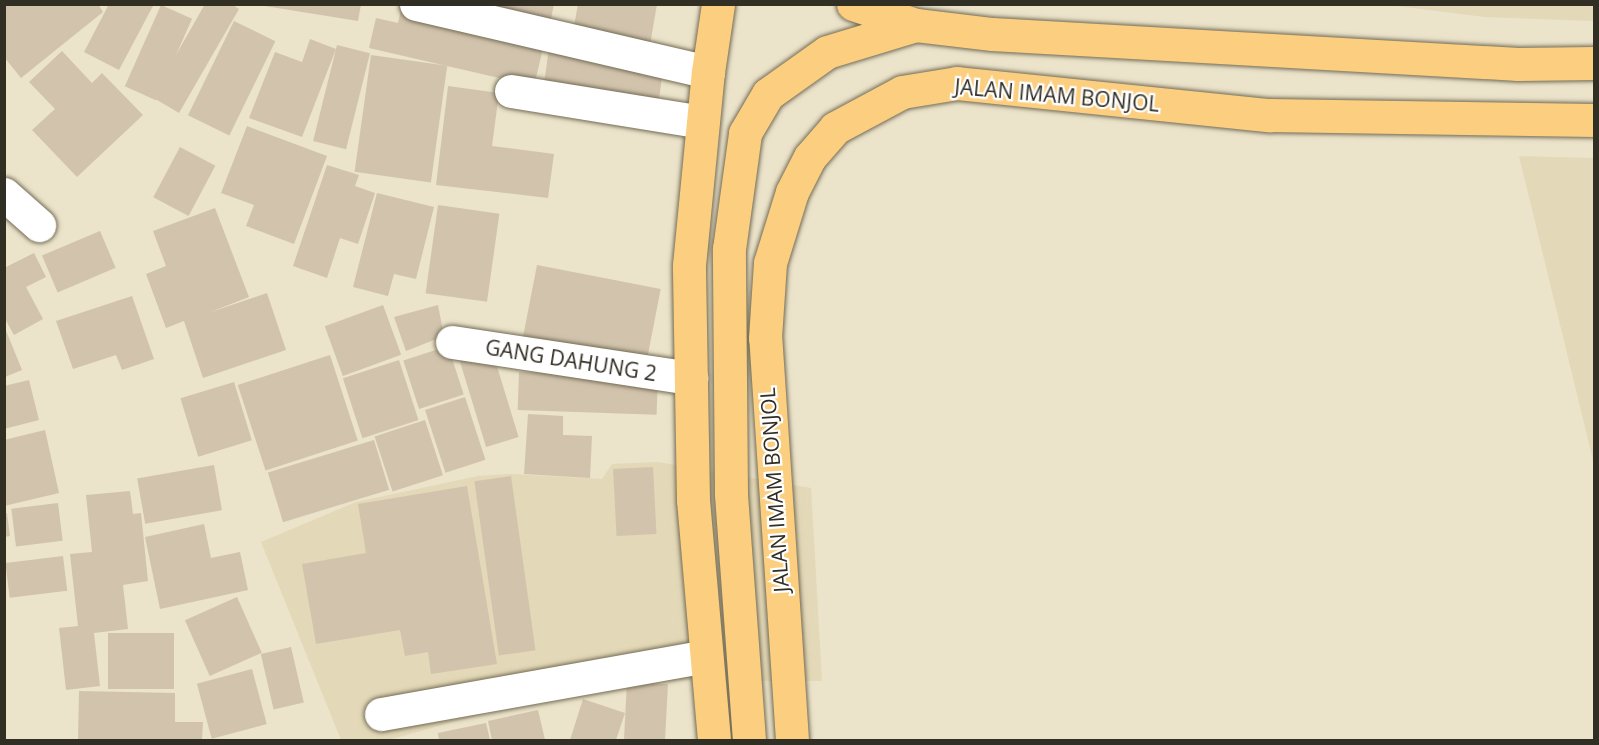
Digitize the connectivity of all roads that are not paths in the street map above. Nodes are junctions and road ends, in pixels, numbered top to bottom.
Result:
1 (416, 4) edge
2 (718, 4) edge
3 (853, 4) edge
4 (916, 25) junction
5 (1594, 63) edge
6 (708, 72) junction
7 (511, 91) dead end
8 (1594, 120) edge
9 (703, 122) junction
10 (4, 194) edge
11 (39, 225) dead end
12 (452, 342) dead end
13 (691, 378) junction
14 (706, 656) junction
15 (381, 714) dead end
16 (714, 741) edge
17 (749, 741) edge
18 (792, 741) edge

1 - 6 street
2 - 6 main road
3 - 4 main road
4 - 5 main road
4 - 17 main road
6 - 9 main road
7 - 9 street
8 - 18 main road, JALAN IMAM BONJOL
9 - 13 main road
10 - 11 street
12 - 13 street, GANG DAHUNG 2
13 - 14 main road
14 - 15 street
14 - 16 main road

